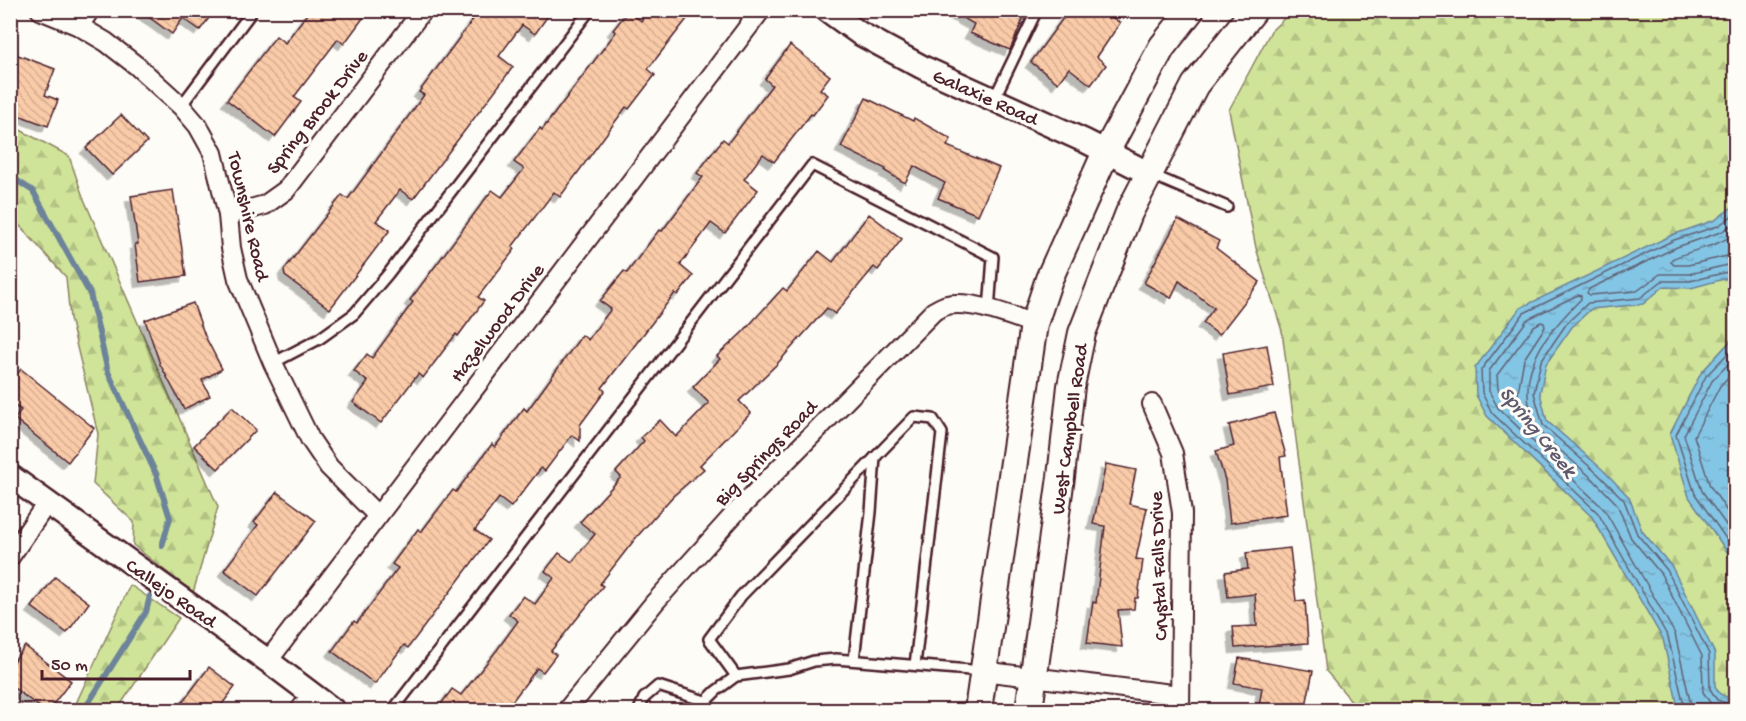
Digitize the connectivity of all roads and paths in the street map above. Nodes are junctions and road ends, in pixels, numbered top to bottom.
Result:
1 (40, 10) edge
2 (90, 10) edge
3 (253, 10) edge
4 (423, 10) edge
5 (590, 10) edge
6 (761, 10) edge
7 (827, 10) edge
8 (1036, 10) edge
9 (1191, 10) edge
10 (1247, 13) edge
11 (79, 26) junction
12 (994, 99) junction
13 (180, 106) junction
14 (1106, 152) junction
15 (1150, 174) junction
16 (1227, 207) dead end
17 (228, 215) junction
18 (989, 310) junction
19 (1034, 324) junction
20 (273, 363) junction
21 (1152, 404) dead end
22 (875, 457) junction
23 (10, 476) edge
24 (47, 503) junction
25 (377, 515) junction
26 (10, 557) edge
27 (268, 660) junction
28 (854, 660) junction
29 (915, 665) junction
30 (982, 671) junction
31 (736, 676) junction
32 (1033, 679) junction
33 (705, 701) junction
34 (306, 703) edge
35 (1180, 703) edge
36 (333, 711) edge
37 (393, 711) edge
38 (567, 711) edge
39 (639, 711) edge
40 (698, 711) edge
41 (978, 711) edge
42 (1029, 711) edge

1 - 11 street, Townshire Road
2 - 11 street
3 - 13 lane
4 - 17 street, Spring Brook Drive
5 - 20 lane
6 - 25 street, Hazelwood Drive
7 - 12 street, Galaxie Road
8 - 12 lane
9 - 14 main road
10 - 15 main road, West Campbell Road
11 - 13 street, Townshire Road
12 - 14 street, Galaxie Road
13 - 17 street, Townshire Road
14 - 15 street, Galaxie Road
14 - 19 main road
15 - 16 lane
15 - 32 main road, West Campbell Road
17 - 20 street, Townshire Road
18 - 19 street, Big Springs Road
18 - 37 lane
18 - 38 street, Big Springs Road
19 - 30 main road
20 - 25 street, Townshire Road
21 - 35 street, Crystal Falls Drive
22 - 28 lane
22 - 29 lane
22 - 31 lane
23 - 24 street, Callejo Road
24 - 26 street
24 - 27 street, Callejo Road
25 - 27 street, Hazelwood Drive
27 - 34 street, Callejo Road
28 - 29 lane
28 - 31 lane
29 - 30 lane
30 - 32 street, Crystal Falls Drive
30 - 41 main road
31 - 33 lane
32 - 35 street, Crystal Falls Drive
32 - 42 main road, West Campbell Road
33 - 39 lane
33 - 40 lane
34 - 36 street, Callejo Road

